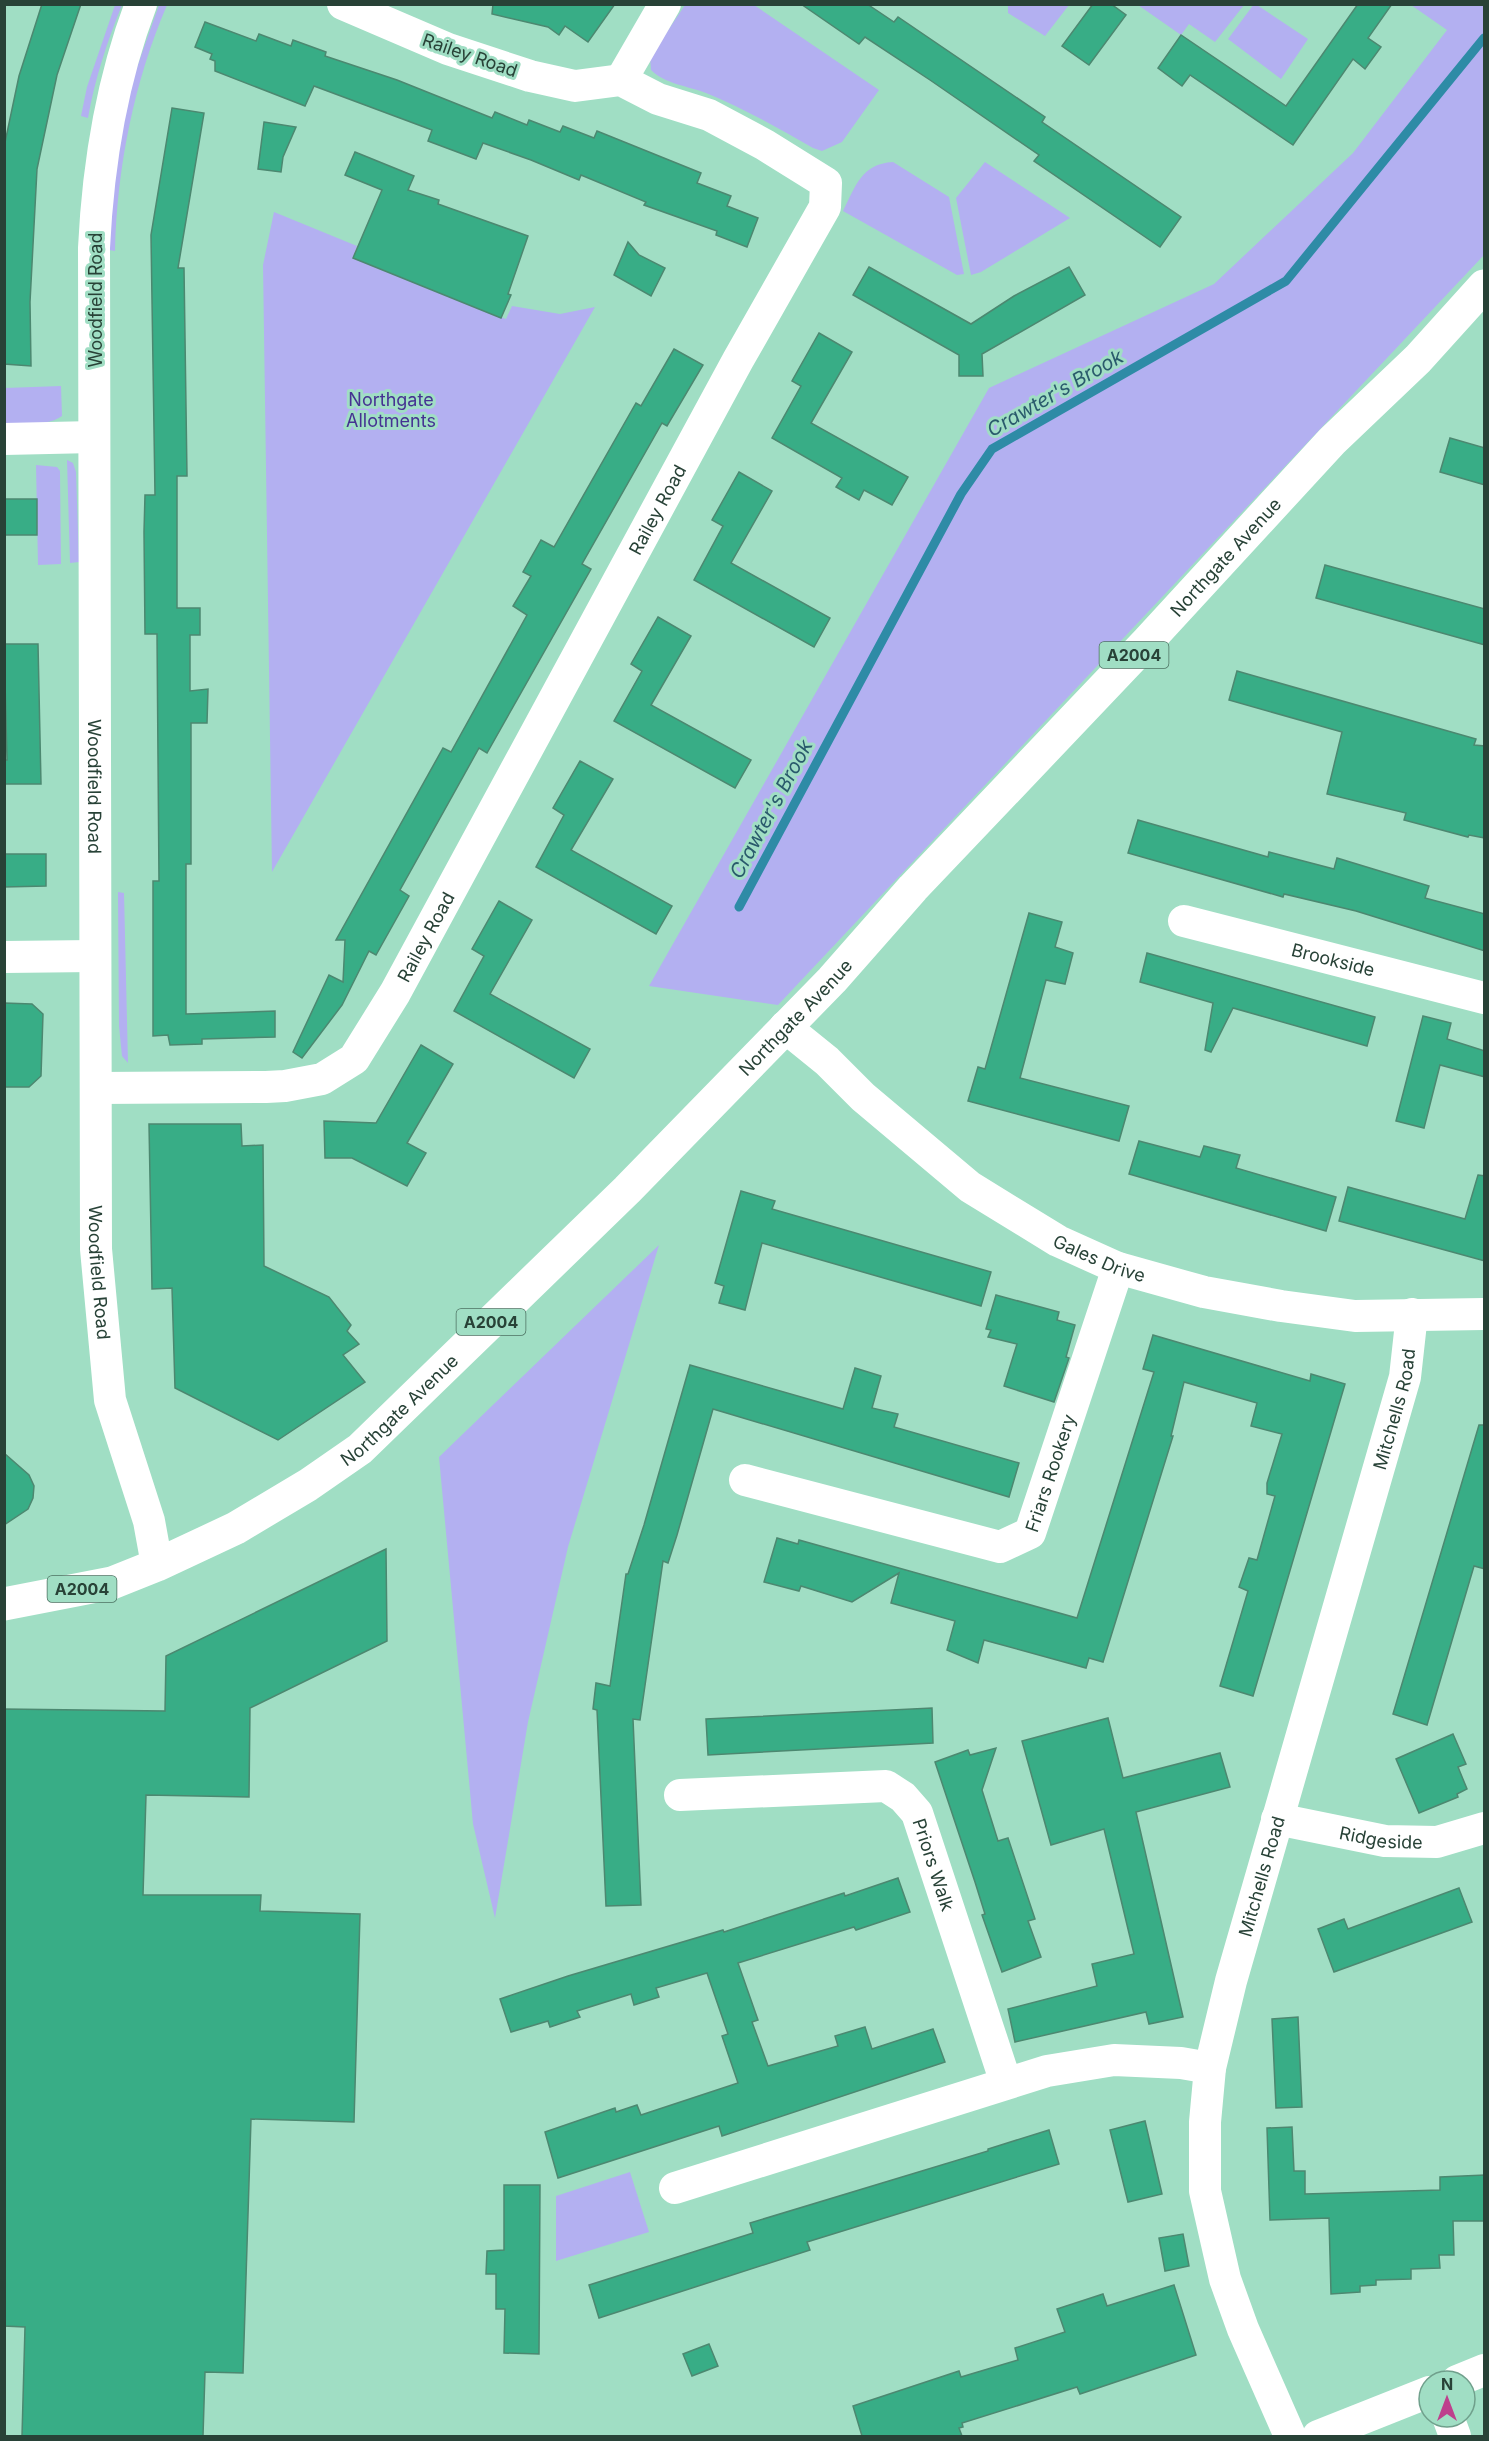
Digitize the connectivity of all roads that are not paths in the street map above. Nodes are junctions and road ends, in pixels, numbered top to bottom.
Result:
1 (141, 4) edge
2 (343, 4) edge
3 (665, 4) edge
4 (621, 80) junction
5 (1485, 286) edge
6 (94, 437) junction
7 (4, 439) edge
8 (1184, 921) dead end
9 (94, 956) junction
10 (4, 957) edge
11 (1485, 998) edge
12 (785, 1027) junction
13 (96, 1088) junction
14 (1118, 1268) junction
15 (1412, 1314) junction
16 (1485, 1314) edge
17 (745, 1480) dead end
18 (157, 1565) junction
19 (4, 1604) edge
20 (680, 1795) dead end
21 (1277, 1820) junction
22 (1485, 1828) edge
23 (1210, 2068) junction
24 (1006, 2083) junction
25 (675, 2188) dead end
26 (1417, 2397) edge
27 (1290, 2436) edge
28 (1318, 2436) edge

1 - 6 street, Woodfield Road
2 - 4 street, Railey Road
3 - 4 street
4 - 13 street, Railey Road
5 - 12 main road, Northgate Avenue / A2004
6 - 7 street
6 - 9 street, Woodfield Road
8 - 11 street, Brookside
9 - 10 street
9 - 13 street, Woodfield Road
12 - 14 street, Gales Drive
12 - 18 main road, Northgate Avenue / A2004
13 - 18 street, Woodfield Road
14 - 15 street, Gales Drive
14 - 17 street, Friars Rookery
15 - 16 street, Gales Drive
15 - 21 street, Mitchells Road
18 - 19 main road, Northgate Avenue / A2004
20 - 24 street, Priors Walk
21 - 22 street, Ridgeside
21 - 23 street, Mitchells Road
23 - 24 street
23 - 27 street, Mitchells Road
24 - 25 street
26 - 28 street

